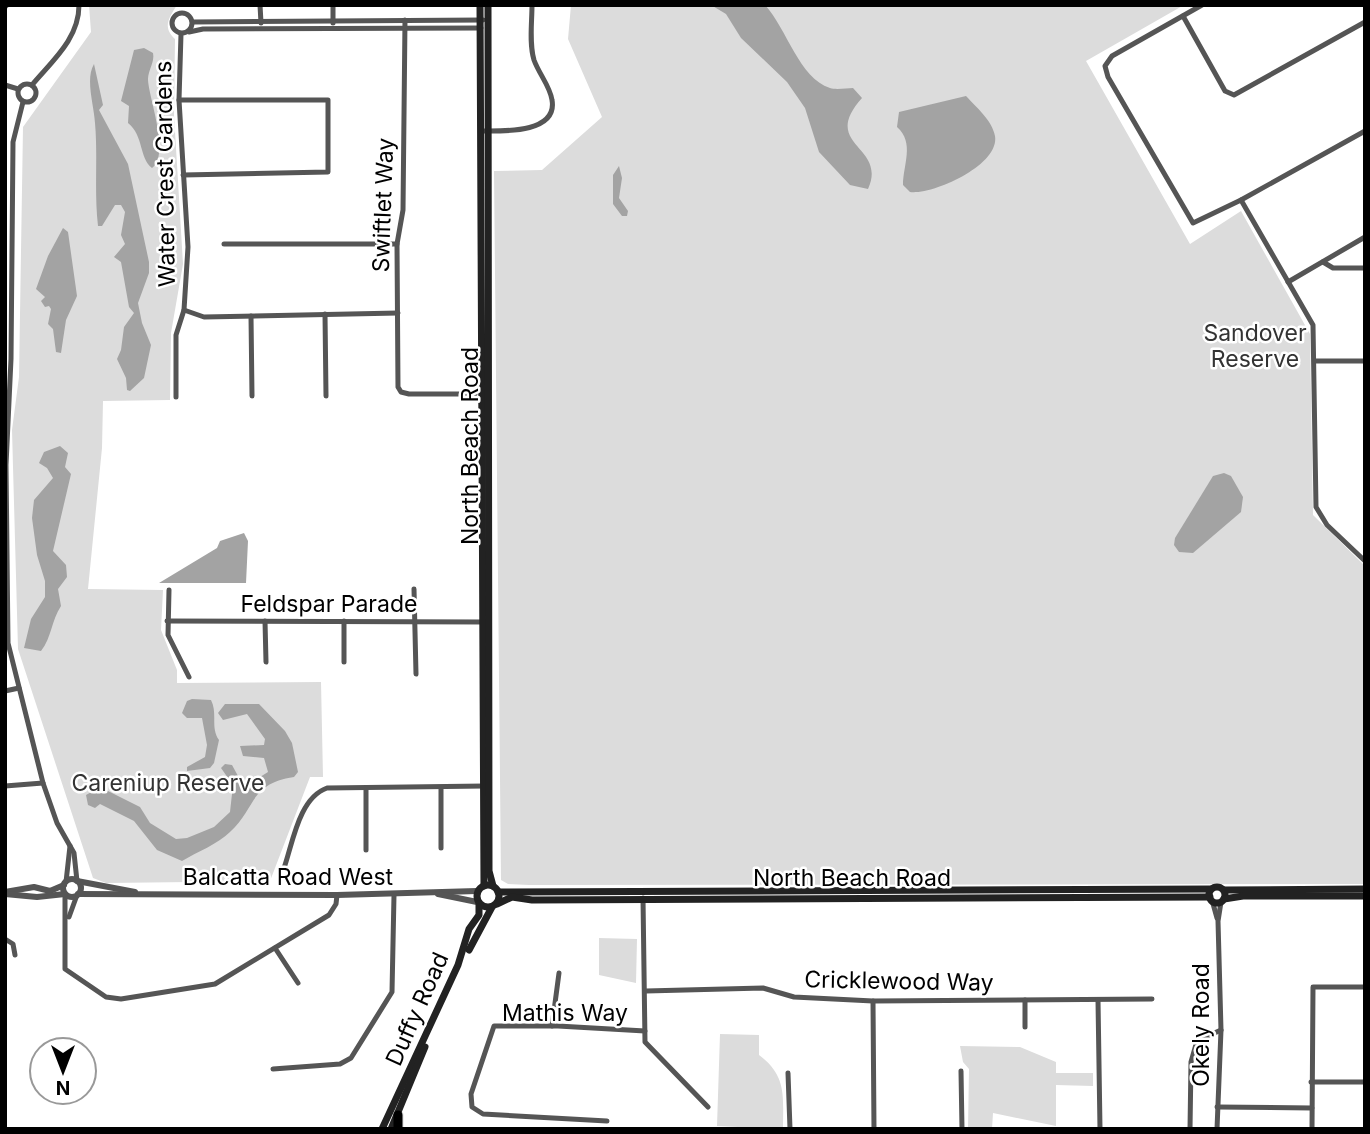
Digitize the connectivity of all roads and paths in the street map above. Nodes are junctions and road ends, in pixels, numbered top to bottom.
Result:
1 (79, 5) edge
2 (183, 5) edge
3 (260, 5) edge
4 (333, 5) edge
5 (480, 5) edge
6 (488, 5) edge
7 (532, 5) edge
8 (1202, 5) edge
9 (182, 13) junction
10 (1183, 16) junction
11 (260, 20) junction
12 (333, 20) junction
13 (405, 20) junction
14 (193, 22) junction
15 (1365, 22) edge
16 (485, 24) junction
17 (261, 28) junction
18 (332, 28) junction
19 (405, 28) junction
20 (189, 32) junction
21 (181, 34) junction
22 (5, 85) edge
23 (32, 85) junction
24 (18, 89) junction
25 (179, 100) junction
26 (23, 102) junction
27 (484, 131) junction
28 (1365, 131) edge
29 (183, 175) junction
30 (1241, 200) junction
31 (9, 205) edge
32 (1365, 237) edge
33 (224, 244) dead end
34 (397, 244) junction
35 (1323, 262) junction
36 (1365, 268) edge
37 (9, 275) edge
38 (1288, 282) junction
39 (184, 310) junction
40 (398, 313) junction
41 (325, 314) junction
42 (251, 316) junction
43 (8, 344) edge
44 (1315, 361) junction
45 (1365, 361) edge
46 (475, 394) dead end
47 (252, 396) dead end
48 (326, 396) dead end
49 (176, 397) dead end
50 (6, 465) edge
51 (1365, 561) edge
52 (414, 589) dead end
53 (169, 590) dead end
54 (167, 621) junction
55 (265, 621) junction
56 (344, 621) junction
57 (415, 621) junction
58 (487, 622) junction
59 (7, 651) edge
60 (266, 662) dead end
61 (344, 662) dead end
62 (416, 674) dead end
63 (189, 677) dead end
64 (19, 688) junction
65 (5, 691) edge
66 (43, 783) junction
67 (5, 786) edge
68 (486, 786) junction
69 (366, 788) junction
70 (440, 788) junction
71 (69, 846) junction
72 (441, 848) dead end
73 (366, 850) dead end
74 (284, 868) dead end
75 (77, 881) junction
76 (65, 883) junction
77 (488, 889) junction
78 (1365, 889) edge
79 (1224, 890) junction
80 (5, 893) edge
81 (65, 894) junction
82 (140, 894) junction
83 (436, 894) junction
84 (77, 895) junction
85 (337, 895) junction
86 (394, 895) junction
87 (643, 895) junction
88 (1211, 895) junction
89 (1365, 896) edge
90 (1223, 900) junction
91 (478, 903) junction
92 (494, 905) junction
93 (68, 920) junction
94 (1218, 921) junction
95 (5, 939) edge
96 (275, 948) junction
97 (15, 955) dead end
98 (559, 973) dead end
99 (299, 983) dead end
100 (1365, 987) edge
101 (646, 991) junction
102 (1152, 999) dead end
103 (1025, 1000) junction
104 (1098, 1000) junction
105 (873, 1001) junction
106 (552, 1026) junction
107 (1026, 1027) dead end
108 (1221, 1030) junction
109 (645, 1031) junction
110 (273, 1069) dead end
111 (961, 1070) dead end
112 (788, 1073) dead end
113 (1311, 1082) junction
114 (1365, 1082) edge
115 (708, 1107) dead end
116 (1217, 1107) junction
117 (1312, 1108) junction
118 (398, 1115) junction
119 (607, 1121) dead end
120 (382, 1129) edge
121 (391, 1129) edge
122 (398, 1129) edge
123 (790, 1129) edge
124 (874, 1129) edge
125 (962, 1129) edge
126 (1100, 1129) edge
127 (1190, 1129) edge
128 (1217, 1129) edge
129 (1312, 1129) edge

1 - 23 street
2 - 9 street
3 - 11 street
4 - 12 street
5 - 16 main road, North Beach Road
6 - 16 main road, North Beach Road
7 - 27 street
8 - 10 street
9 - 14 street
9 - 21 street
10 - 15 street
10 - 30 street
11 - 12 street
11 - 14 street
11 - 17 street
12 - 13 street
12 - 18 street
13 - 16 street
13 - 19 street, Swiftlet Way
14 - 20 street
16 - 19 street
16 - 27 main road, North Beach Road
17 - 18 street
17 - 20 street
18 - 19 street
19 - 34 street, Swiftlet Way
20 - 21 street
21 - 25 street, Water Crest Gardens
22 - 24 street
23 - 24 street
23 - 26 street
24 - 26 street
25 - 29 street, Water Crest Gardens
25 - 29 street
26 - 31 street
27 - 58 main road, North Beach Road
28 - 30 street
29 - 39 street, Water Crest Gardens
30 - 38 street
31 - 37 street
32 - 35 street
33 - 34 street
34 - 40 street, Swiftlet Way
35 - 36 street
35 - 38 street
37 - 43 street
38 - 44 street
39 - 42 street
39 - 49 street, Water Crest Gardens
40 - 41 street
40 - 46 street, Swiftlet Way
41 - 42 street
41 - 48 street
42 - 47 street
43 - 50 street
44 - 45 street
44 - 51 street
50 - 59 street
52 - 57 street
53 - 54 street
54 - 55 street, Feldspar Parade
54 - 63 street
55 - 56 street, Feldspar Parade
55 - 60 street
56 - 57 street, Feldspar Parade
56 - 61 street
57 - 58 street, Feldspar Parade
57 - 62 street
58 - 68 main road, North Beach Road
59 - 64 street
64 - 65 street
64 - 66 street
66 - 67 street
66 - 71 street
68 - 70 street
68 - 77 main road, North Beach Road
69 - 70 street
69 - 73 street
69 - 74 street
70 - 72 street
71 - 75 street
71 - 76 street
75 - 76 street, Balcatta Road West
75 - 82 street, Balcatta Road West
75 - 84 street
76 - 80 street, Balcatta Road West
76 - 81 street
77 - 83 street, Balcatta Road West
77 - 87 main road, North Beach Road
77 - 91 main road
77 - 92 main road
78 - 79 main road
79 - 88 main road
79 - 90 main road
80 - 81 street, Balcatta Road West
81 - 84 street, Balcatta Road West
81 - 93 street
82 - 84 street, Balcatta Road West
82 - 85 street, Balcatta Road West
83 - 86 street, Balcatta Road West
83 - 91 street, Balcatta Road West
84 - 93 street
85 - 86 street, Balcatta Road West
85 - 96 street
86 - 110 street
87 - 88 main road, North Beach Road
87 - 92 main road, North Beach Road
87 - 101 street
88 - 90 main road
88 - 94 street, Okely Road
89 - 90 main road
90 - 94 street, Okely Road
91 - 92 main road
91 - 120 main road, Duffy Road
92 - 118 main road, Duffy Road
93 - 96 street
94 - 108 street, Okely Road
95 - 97 street
96 - 99 street
98 - 106 street
100 - 113 street
101 - 105 street, Cricklewood Way
101 - 109 street
102 - 104 street, Cricklewood Way
103 - 104 street, Cricklewood Way
103 - 105 street, Cricklewood Way
103 - 107 street
104 - 126 street
105 - 124 street
106 - 109 street, Mathis Way
106 - 119 street, Mathis Way
108 - 116 street, Okely Road
108 - 127 street
109 - 115 street
111 - 125 street
112 - 123 street
113 - 114 street
113 - 117 street
116 - 117 street
116 - 128 street, Okely Road
117 - 129 street
118 - 121 main road, Duffy Road
118 - 122 highway

